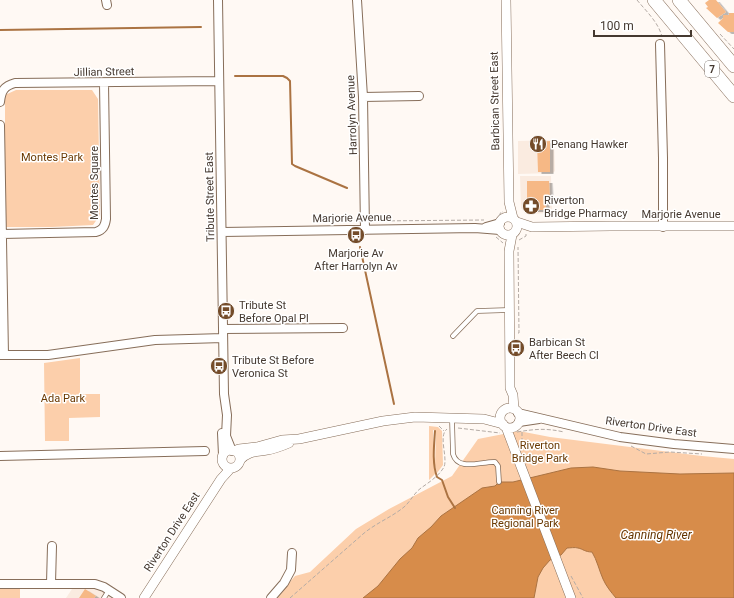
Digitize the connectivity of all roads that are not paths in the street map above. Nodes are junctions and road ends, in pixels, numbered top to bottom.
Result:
1 (218, 0) edge
2 (357, 0) edge
3 (506, 0) edge
4 (654, 0) edge
5 (679, 0) edge
6 (660, 44) road end
7 (734, 66) edge
8 (219, 81) junction
9 (104, 83) junction
10 (419, 96) dead end
11 (734, 96) edge
12 (363, 97) junction
13 (0, 102) edge
14 (0, 125) edge
15 (734, 226) edge
16 (663, 227) junction
17 (365, 230) junction
18 (506, 231) junction
19 (222, 232) junction
20 (2, 234) junction
21 (510, 310) junction
22 (343, 328) dead end
23 (223, 329) junction
24 (453, 336) dead end
25 (222, 338) junction
26 (2, 355) edge
27 (224, 394) junction
28 (452, 418) junction
29 (484, 419) junction
30 (515, 420) junction
31 (503, 428) junction
32 (299, 439) junction
33 (734, 449) edge
34 (205, 451) dead end
35 (233, 451) junction
36 (515, 452) junction
37 (0, 456) edge
38 (240, 460) junction
39 (226, 463) junction
40 (499, 482) dead end
41 (52, 546) dead end
42 (292, 553) dead end
43 (52, 583) junction
44 (0, 584) edge
45 (109, 590) junction
46 (104, 598) edge
47 (121, 598) edge
48 (144, 598) edge
49 (271, 598) edge
50 (571, 598) edge

1 - 8 street, Tribute Street East
2 - 12 street, Harrolyn Avenue
3 - 18 street, Barbican Street East
4 - 11 highway, 7
5 - 7 highway, 7
6 - 16 street
8 - 9 street, Jillian Street
8 - 19 street, Tribute Street East
9 - 13 street, Jillian Street
9 - 20 street, Montes Square
10 - 12 street
12 - 17 street, Harrolyn Avenue
14 - 20 street
15 - 16 street, Marjorie Avenue
16 - 18 street, Marjorie Avenue
17 - 18 street, Marjorie Avenue
17 - 19 street, Marjorie Avenue
18 - 21 street, Barbican Street East
19 - 23 street, Tribute Street East
20 - 26 street
21 - 24 lane
21 - 30 street, Barbican Street East
22 - 23 street
23 - 25 street, Tribute Street East
25 - 26 street
25 - 27 street, Tribute Street East
27 - 35 street, Tribute Street East
27 - 39 street, Tribute Street East
28 - 29 street, Riverton Drive East
28 - 32 street, Riverton Drive East
28 - 40 lane
29 - 30 street, Riverton Drive East
29 - 31 street, Riverton Drive East
30 - 31 street, Riverton Drive East
30 - 31 street
30 - 33 street, Riverton Drive East
30 - 36 street
31 - 36 street
32 - 35 street, Riverton Drive East
32 - 38 street, Riverton Drive East
34 - 37 street
35 - 38 street
35 - 39 street, Riverton Drive East
36 - 50 street
38 - 39 street, Riverton Drive East
39 - 48 street, Riverton Drive East
41 - 43 street
42 - 49 street
43 - 44 street
43 - 45 street
45 - 46 lane
45 - 47 street

